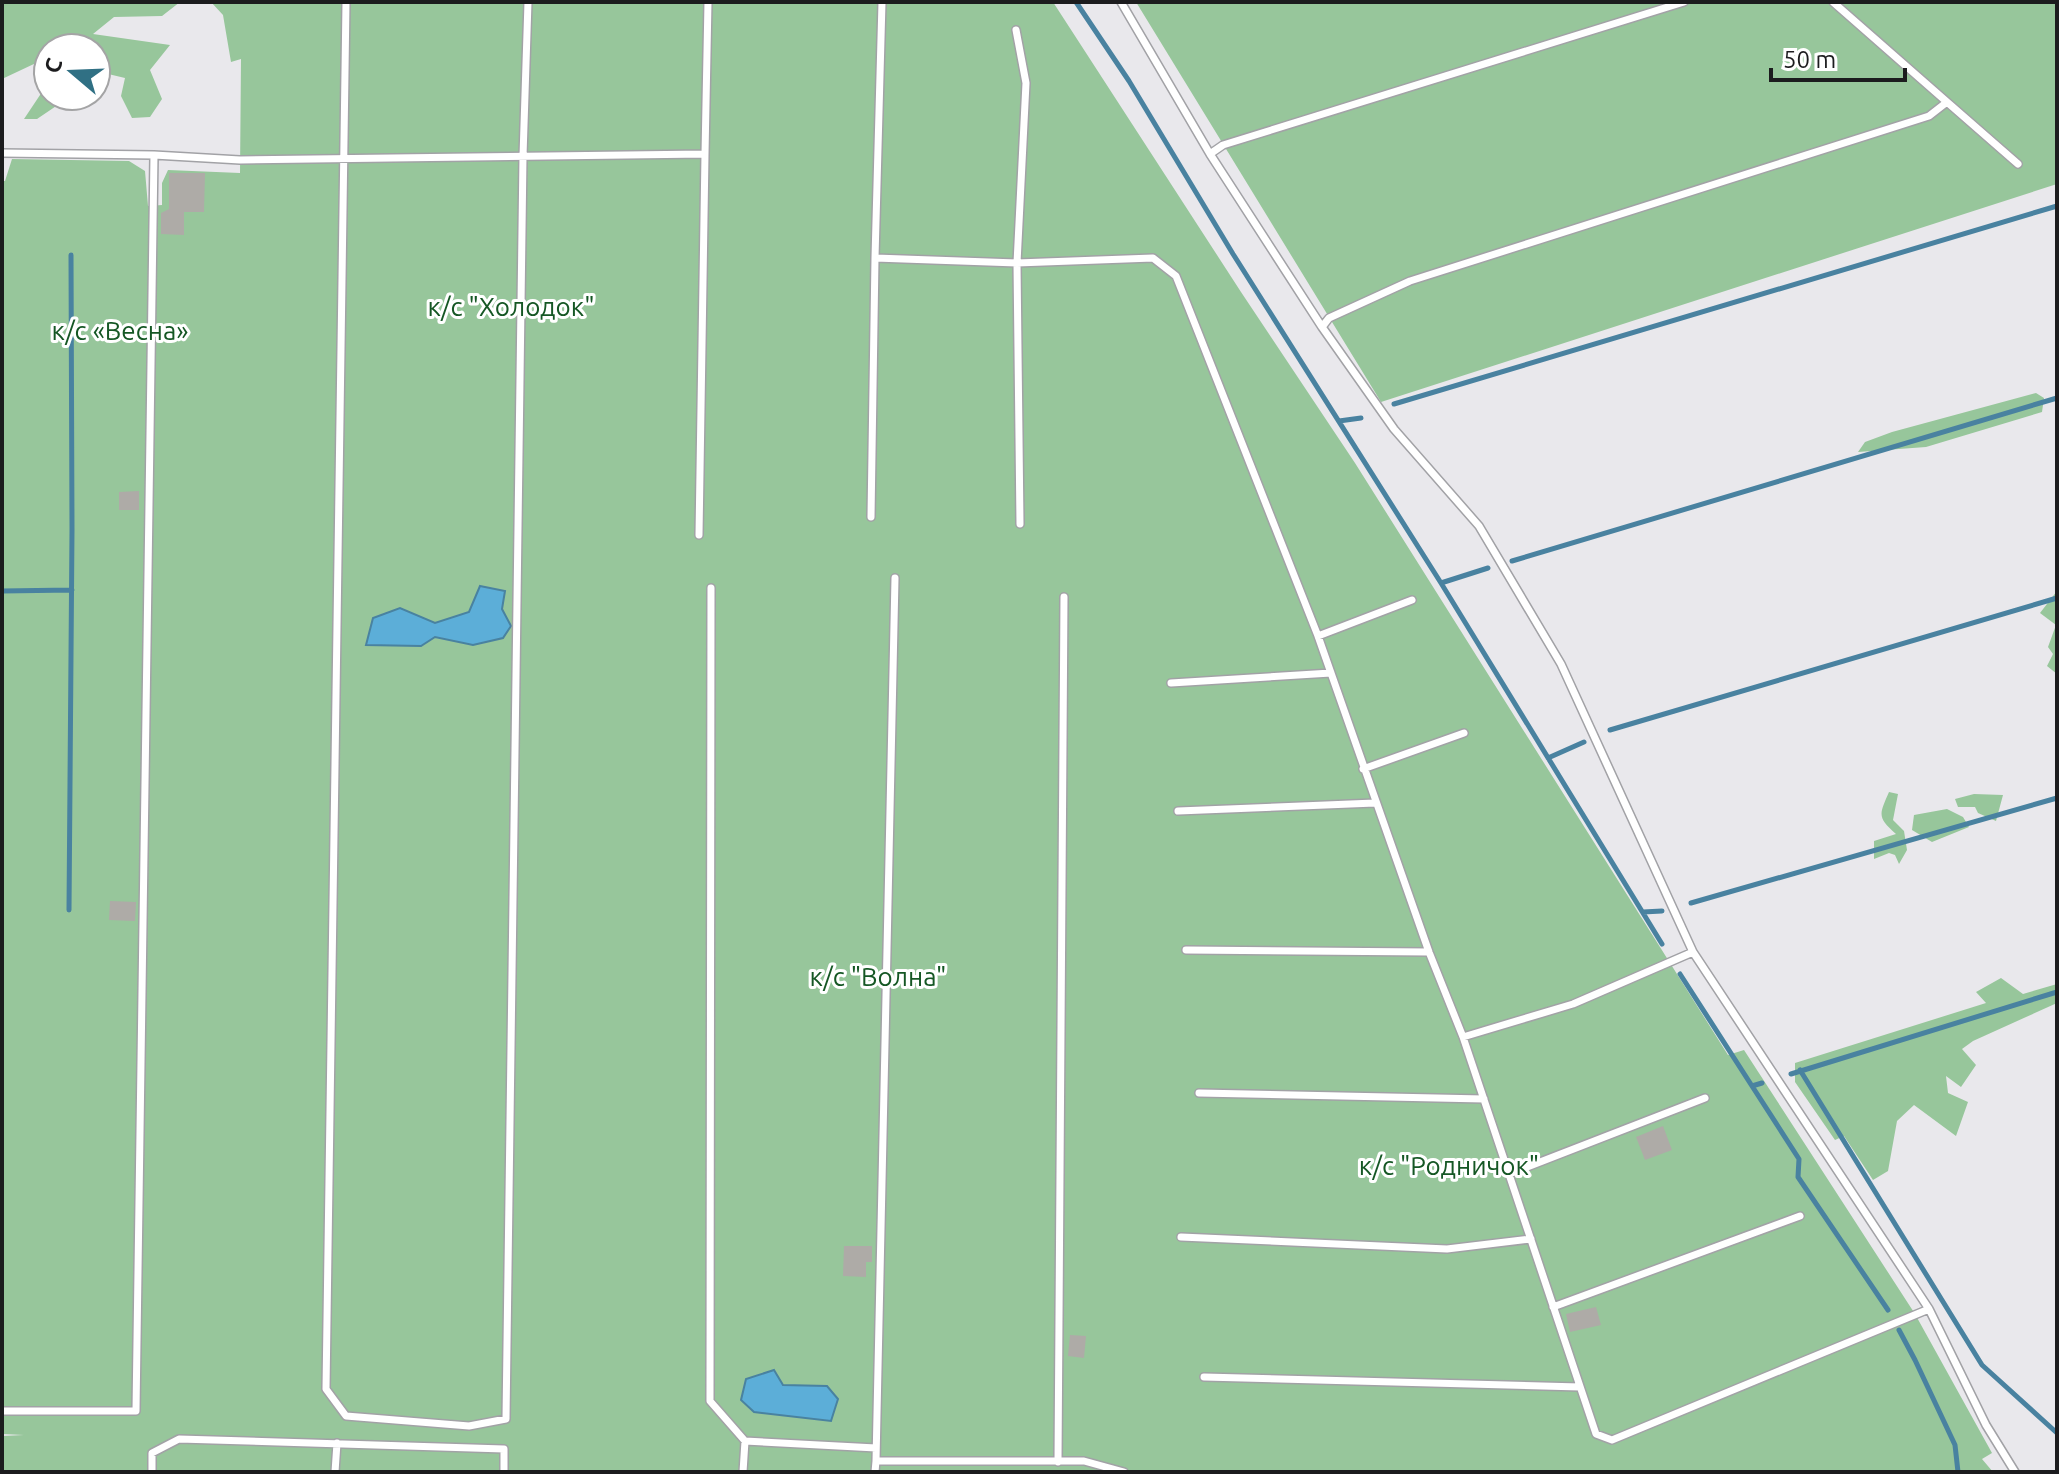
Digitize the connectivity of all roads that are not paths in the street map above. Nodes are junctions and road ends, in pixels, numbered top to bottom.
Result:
1 (346, 2) edge
2 (528, 2) edge
3 (708, 2) edge
4 (882, 2) edge
5 (1121, 2) edge
6 (1684, 2) edge
7 (1833, 2) edge
8 (1016, 30) dead end
9 (1947, 102) junction
10 (2, 153) edge
11 (705, 154) junction
12 (1210, 154) junction
13 (154, 155) junction
14 (523, 156) junction
15 (344, 159) junction
16 (2018, 164) dead end
17 (875, 258) junction
18 (1017, 263) junction
19 (1322, 327) junction
20 (871, 517) dead end
21 (1020, 524) dead end
22 (699, 535) dead end
23 (895, 578) dead end
24 (711, 588) dead end
25 (1064, 597) dead end
26 (1412, 600) dead end
27 (1318, 636) junction
28 (1331, 673) junction
29 (1171, 683) dead end
30 (1464, 733) dead end
31 (1363, 769) junction
32 (1375, 803) junction
33 (1178, 811) dead end
34 (1186, 950) dead end
35 (1429, 952) junction
36 (1693, 952) junction
37 (1463, 1037) junction
38 (1199, 1093) dead end
39 (1705, 1098) dead end
40 (1484, 1099) junction
41 (1509, 1174) junction
42 (1800, 1216) dead end
43 (1181, 1237) dead end
44 (1531, 1239) junction
45 (1553, 1307) junction
46 (1929, 1309) junction
47 (1204, 1377) dead end
48 (1580, 1387) junction
49 (2, 1411) edge
50 (745, 1441) junction
51 (337, 1443) junction
52 (876, 1448) junction
53 (876, 1461) junction
54 (1010, 1462) junction
55 (1058, 1462) junction
56 (152, 1472) edge
57 (335, 1472) edge
58 (504, 1472) edge
59 (743, 1472) edge
60 (875, 1472) edge
61 (1010, 1472) edge
62 (1124, 1472) edge
63 (2015, 1472) edge

1 - 15 lane
2 - 14 lane
3 - 11 lane
4 - 17 lane
5 - 12 lane
6 - 12 lane
7 - 9 lane
8 - 18 lane
9 - 16 lane
9 - 19 lane
10 - 13 lane
11 - 14 lane
11 - 22 lane
12 - 19 lane
13 - 15 lane
13 - 49 lane
14 - 15 lane
14 - 15 lane
17 - 18 lane
17 - 20 lane
18 - 21 lane
18 - 27 lane
19 - 36 lane
23 - 52 lane
24 - 50 lane
25 - 55 lane
26 - 27 lane
27 - 28 lane
28 - 29 lane
28 - 31 lane
30 - 31 lane
31 - 32 lane
32 - 33 lane
32 - 35 lane
34 - 35 lane
35 - 37 lane
36 - 37 lane
36 - 46 lane
37 - 40 lane
38 - 40 lane
39 - 41 lane
40 - 41 lane
41 - 44 lane
42 - 45 lane
43 - 44 lane
44 - 45 lane
45 - 48 lane
46 - 48 lane
46 - 63 lane
47 - 48 lane
50 - 52 lane
50 - 59 lane
51 - 56 lane
51 - 57 lane
51 - 58 lane
52 - 53 lane
53 - 54 lane
53 - 60 lane
54 - 55 lane
54 - 61 lane
55 - 62 lane

